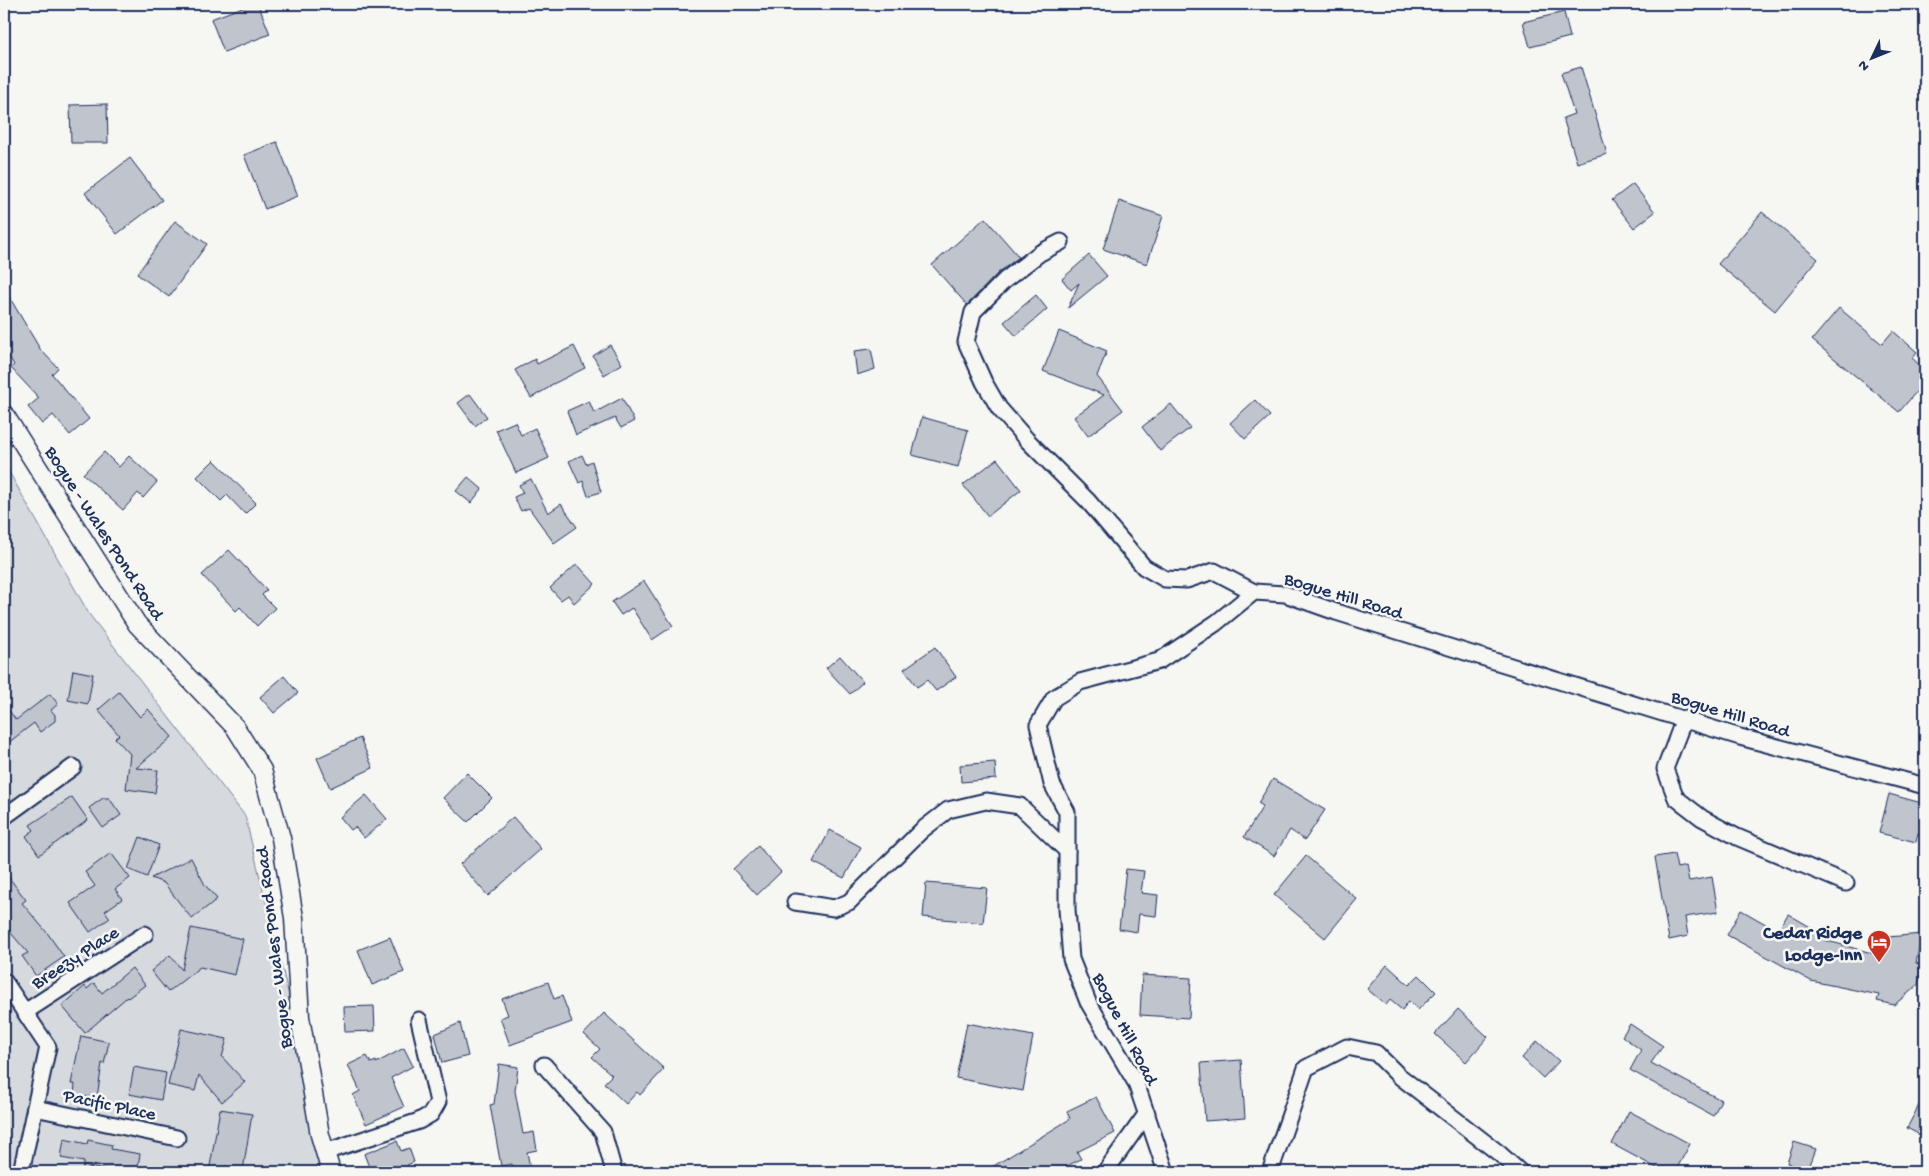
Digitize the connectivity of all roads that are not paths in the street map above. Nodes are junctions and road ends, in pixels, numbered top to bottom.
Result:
1 (1061, 242) dead end
2 (4, 414) edge
3 (1254, 592) junction
4 (1684, 719) junction
5 (73, 767) dead end
6 (1925, 786) edge
7 (4, 817) edge
8 (1067, 851) junction
9 (1846, 883) dead end
10 (795, 902) dead end
11 (144, 934) dead end
12 (4, 981) edge
13 (24, 1012) junction
14 (419, 1020) dead end
15 (544, 1065) dead end
16 (35, 1108) junction
17 (1146, 1113) junction
18 (177, 1138) dead end
19 (325, 1152) junction
20 (21, 1172) edge
21 (331, 1172) edge
22 (614, 1172) edge
23 (1104, 1172) edge
24 (1166, 1172) edge
25 (1270, 1172) edge
26 (1520, 1172) edge

1 - 3 street
2 - 19 street, Bogue - Wales Pond Road
3 - 4 street, Bogue Hill Road
3 - 8 street, Bogue Hill Road
4 - 6 street, Bogue Hill Road
4 - 9 street
5 - 7 street
8 - 10 street
8 - 17 street, Bogue Hill Road
11 - 13 street, Breezy Place
12 - 13 street
13 - 16 street
14 - 19 street
15 - 22 street
16 - 18 street, Pacific Place
16 - 20 street
17 - 23 street
17 - 24 street, Bogue Hill Road
19 - 21 street, Bogue - Wales Pond Road
25 - 26 street

